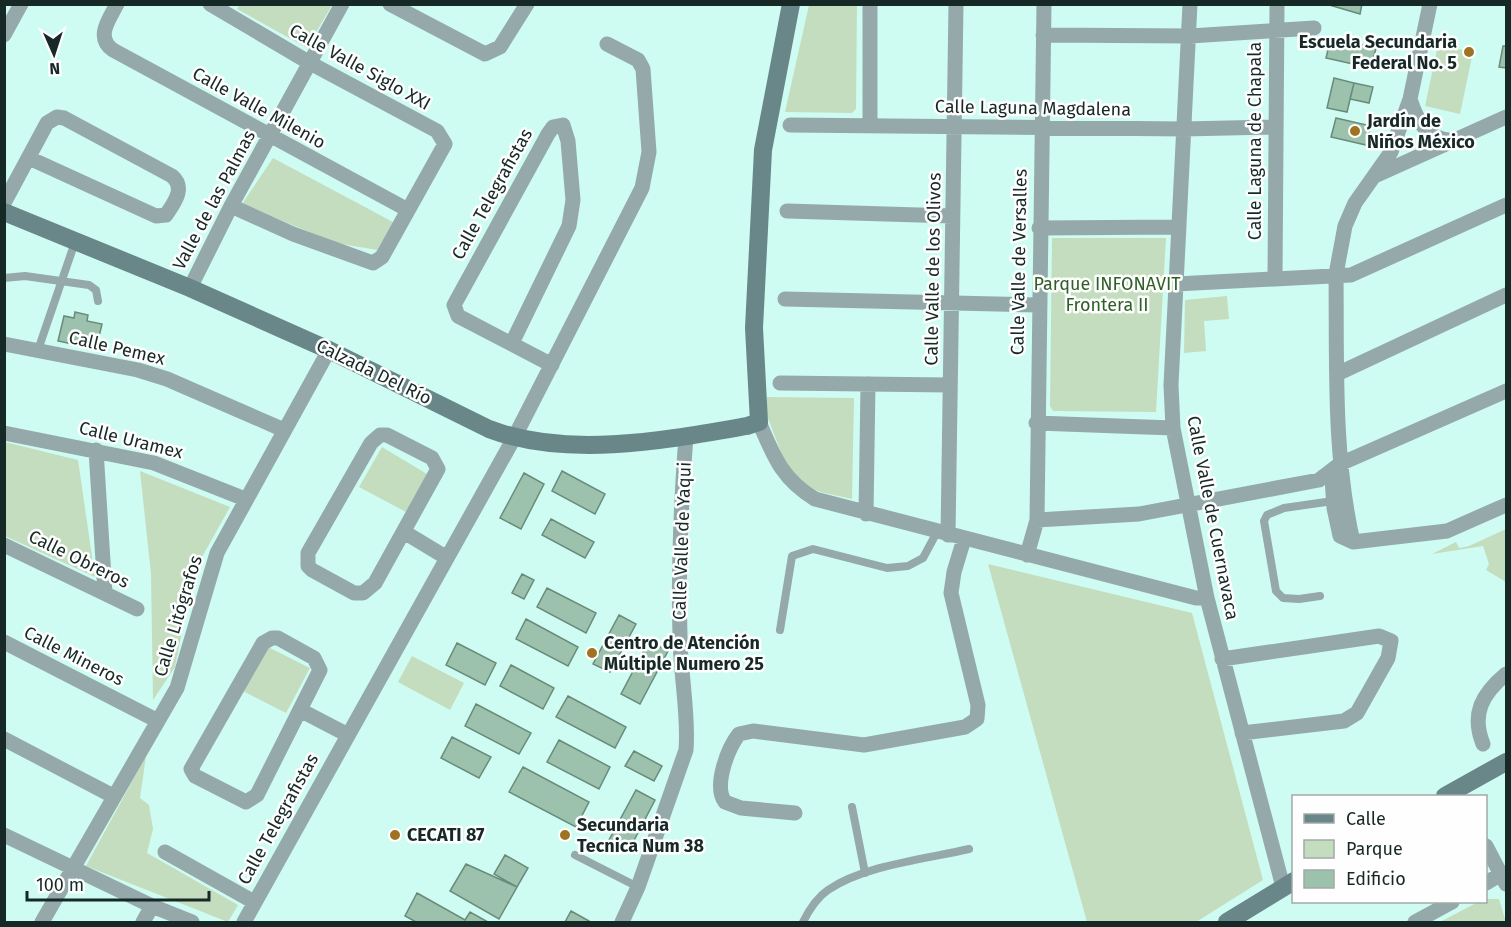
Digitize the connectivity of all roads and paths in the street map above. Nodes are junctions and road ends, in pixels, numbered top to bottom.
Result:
1 (21, 4) edge
2 (117, 4) edge
3 (342, 4) edge
4 (390, 4) edge
5 (527, 4) edge
6 (791, 4) edge
7 (870, 4) edge
8 (956, 4) edge
9 (1044, 4) edge
10 (1190, 4) edge
11 (1277, 4) edge
12 (1430, 4) edge
13 (219, 7) edge
14 (1314, 28) dead end
15 (6, 30) edge
16 (1275, 31) junction
17 (1043, 35) junction
18 (1190, 36) junction
19 (607, 44) dead end
20 (310, 63) junction
21 (1410, 99) junction
22 (1506, 117) edge
23 (790, 125) dead end
24 (870, 126) junction
25 (955, 127) junction
26 (1275, 127) junction
27 (1041, 128) junction
28 (1184, 129) junction
29 (270, 136) junction
30 (1455, 140) junction
31 (29, 158) junction
32 (1377, 176) junction
33 (4, 203) edge
34 (1506, 205) edge
35 (231, 206) junction
36 (408, 210) junction
37 (787, 211) dead end
38 (4, 212) edge
39 (952, 216) junction
40 (1179, 227) junction
41 (1039, 228) junction
42 (75, 242) junction
43 (1336, 274) junction
44 (1275, 277) junction
45 (4, 278) edge
46 (62, 280) junction
47 (1176, 284) junction
48 (190, 288) junction
49 (1506, 296) edge
50 (785, 299) dead end
51 (98, 301) dead end
52 (951, 303) junction
53 (1038, 305) junction
54 (512, 343) junction
55 (4, 344) edge
56 (38, 350) junction
57 (329, 350) junction
58 (552, 365) junction
59 (1337, 374) junction
60 (780, 383) dead end
61 (868, 384) junction
62 (950, 385) junction
63 (1506, 391) edge
64 (759, 423) junction
65 (1036, 423) junction
66 (1173, 428) junction
67 (284, 430) junction
68 (4, 432) edge
69 (686, 436) junction
70 (514, 438) junction
71 (96, 450) junction
72 (1336, 467) junction
73 (245, 499) junction
74 (1188, 503) junction
75 (1337, 505) junction
76 (1506, 505) edge
77 (866, 514) junction
78 (1037, 520) junction
79 (404, 532) junction
80 (942, 534) junction
81 (964, 539) junction
82 (4, 545) edge
83 (1028, 555) junction
84 (447, 558) junction
85 (105, 593) junction
86 (1320, 596) dead end
87 (1207, 597) junction
88 (137, 609) dead end
89 (780, 630) dead end
90 (4, 642) edge
91 (1222, 659) junction
92 (1506, 674) edge
93 (300, 710) junction
94 (158, 721) junction
95 (1242, 733) junction
96 (348, 735) junction
97 (4, 739) edge
98 (1483, 744) dead end
99 (1506, 762) edge
100 (1454, 794) edge
101 (113, 796) junction
102 (852, 807) dead end
103 (795, 813) dead end
104 (4, 836) edge
105 (969, 849) dead end
106 (1487, 849) edge
107 (165, 852) dead end
108 (574, 855) dead end
109 (73, 869) junction
110 (865, 873) junction
111 (1504, 879) edge
112 (1487, 883) edge
113 (1288, 884) edge
114 (638, 887) junction
115 (254, 902) junction
116 (1450, 903) edge
117 (152, 906) junction
118 (42, 922) edge
119 (143, 922) edge
120 (192, 922) edge
121 (244, 922) edge
122 (622, 922) edge
123 (803, 922) edge
124 (1227, 922) edge
125 (1415, 922) edge

1 - 15 street
2 - 29 street, Calle Valle Milenio
3 - 20 street, Valle de las Palmas
4 - 5 street
6 - 64 street
7 - 24 street
8 - 25 street, Calle Valle de los Olivos
9 - 17 street, Calle Valle de Versalles
10 - 18 street, Calle Valle de Cuernavaca
11 - 16 street, Calle Laguna de Chapala
12 - 21 street
13 - 20 street, Calle Valle Siglo XXI
14 - 16 street
16 - 18 street
16 - 26 street, Calle Laguna de Chapala
17 - 18 street
17 - 27 street, Calle Valle de Versalles
18 - 28 street, Calle Valle de Cuernavaca
19 - 58 street, Calle Telegrafistas
20 - 29 street, Valle de las Palmas
20 - 36 street, Calle Valle Siglo XXI
21 - 30 street
21 - 32 street
22 - 30 street
23 - 24 street, Calle Laguna Magdalena
24 - 25 street, Calle Laguna Magdalena
25 - 27 street, Calle Laguna Magdalena
25 - 39 street, Calle Valle de los Olivos
26 - 28 street, Calle Laguna Magdalena
26 - 44 street, Calle Laguna de Chapala
27 - 28 street, Calle Laguna Magdalena
27 - 41 street, Calle Valle de Versalles
28 - 40 street, Calle Valle de Cuernavaca
29 - 35 street, Valle de las Palmas
29 - 36 street, Calle Valle Milenio
30 - 32 street
31 - 31 street
31 - 33 street
32 - 43 street
34 - 43 street
35 - 36 street
35 - 48 street, Valle de las Palmas
37 - 39 street
38 - 42 street, Calzada Del Río
39 - 52 street, Calle Valle de los Olivos
40 - 41 street
40 - 47 street, Calle Valle de Cuernavaca
41 - 53 street, Calle Valle de Versalles
42 - 46 lane
42 - 48 street, Calzada Del Río
43 - 44 street
43 - 59 street
44 - 47 street
45 - 46 lane
46 - 51 lane
46 - 56 lane
47 - 66 street, Calle Valle de Cuernavaca
48 - 57 street, Calzada Del Río
49 - 59 street
50 - 52 street
52 - 53 street
52 - 62 street, Calle Valle de los Olivos
53 - 65 street, Calle Valle de Versalles
54 - 54 street, Calle Telegrafistas
54 - 58 street, Calle Telegrafistas
55 - 56 street, Calle Pemex
56 - 67 street, Calle Pemex
57 - 67 street, Calle Litógrafos
57 - 70 street, Calzada Del Río
58 - 70 street, Calle Telegrafistas
59 - 72 street
60 - 61 street
61 - 62 street
61 - 77 street
62 - 80 street, Calle Valle de los Olivos
63 - 72 street
64 - 69 street, Calzada Del Río
64 - 77 street
65 - 66 street
65 - 78 street, Calle Valle de Versalles
66 - 74 street, Calle Valle de Cuernavaca
67 - 73 street, Calle Litógrafos
68 - 71 street, Calle Uramex
69 - 70 street, Calzada Del Río
69 - 114 street, Calle Valle de Yaqui
70 - 84 street, Calle Telegrafistas
71 - 73 street, Calle Uramex
71 - 85 street
72 - 74 street
72 - 75 street
73 - 94 street, Calle Litógrafos
74 - 78 street
74 - 87 street, Calle Valle de Cuernavaca
75 - 76 street
75 - 86 lane
77 - 80 street
78 - 83 street, Calle Valle de Versalles
79 - 79 street
79 - 84 street
80 - 81 street
80 - 89 lane
81 - 83 street
81 - 103 street
82 - 85 street, Calle Obreros
83 - 87 street
84 - 96 street, Calle Telegrafistas
85 - 88 street, Calle Obreros
87 - 91 street, Calle Valle de Cuernavaca
90 - 94 street, Calle Mineros
91 - 95 street, Calle Valle de Cuernavaca
91 - 95 street
92 - 98 street
93 - 93 street, Calle Telegrafistas
93 - 96 street
94 - 101 street, Calle Litógrafos
95 - 113 street, Calle Valle de Cuernavaca
96 - 115 street, Calle Telegrafistas
97 - 101 street
99 - 100 street
101 - 109 street, Calle Litógrafos
102 - 110 lane
104 - 109 street
105 - 110 lane
106 - 111 street
107 - 115 street
108 - 114 lane
109 - 117 street
109 - 118 street, Calle Litógrafos
110 - 123 lane
111 - 112 street
113 - 124 street
114 - 122 street, Calle Valle de Yaqui
115 - 121 street, Calle Telegrafistas
116 - 125 street
117 - 119 street
117 - 120 street

